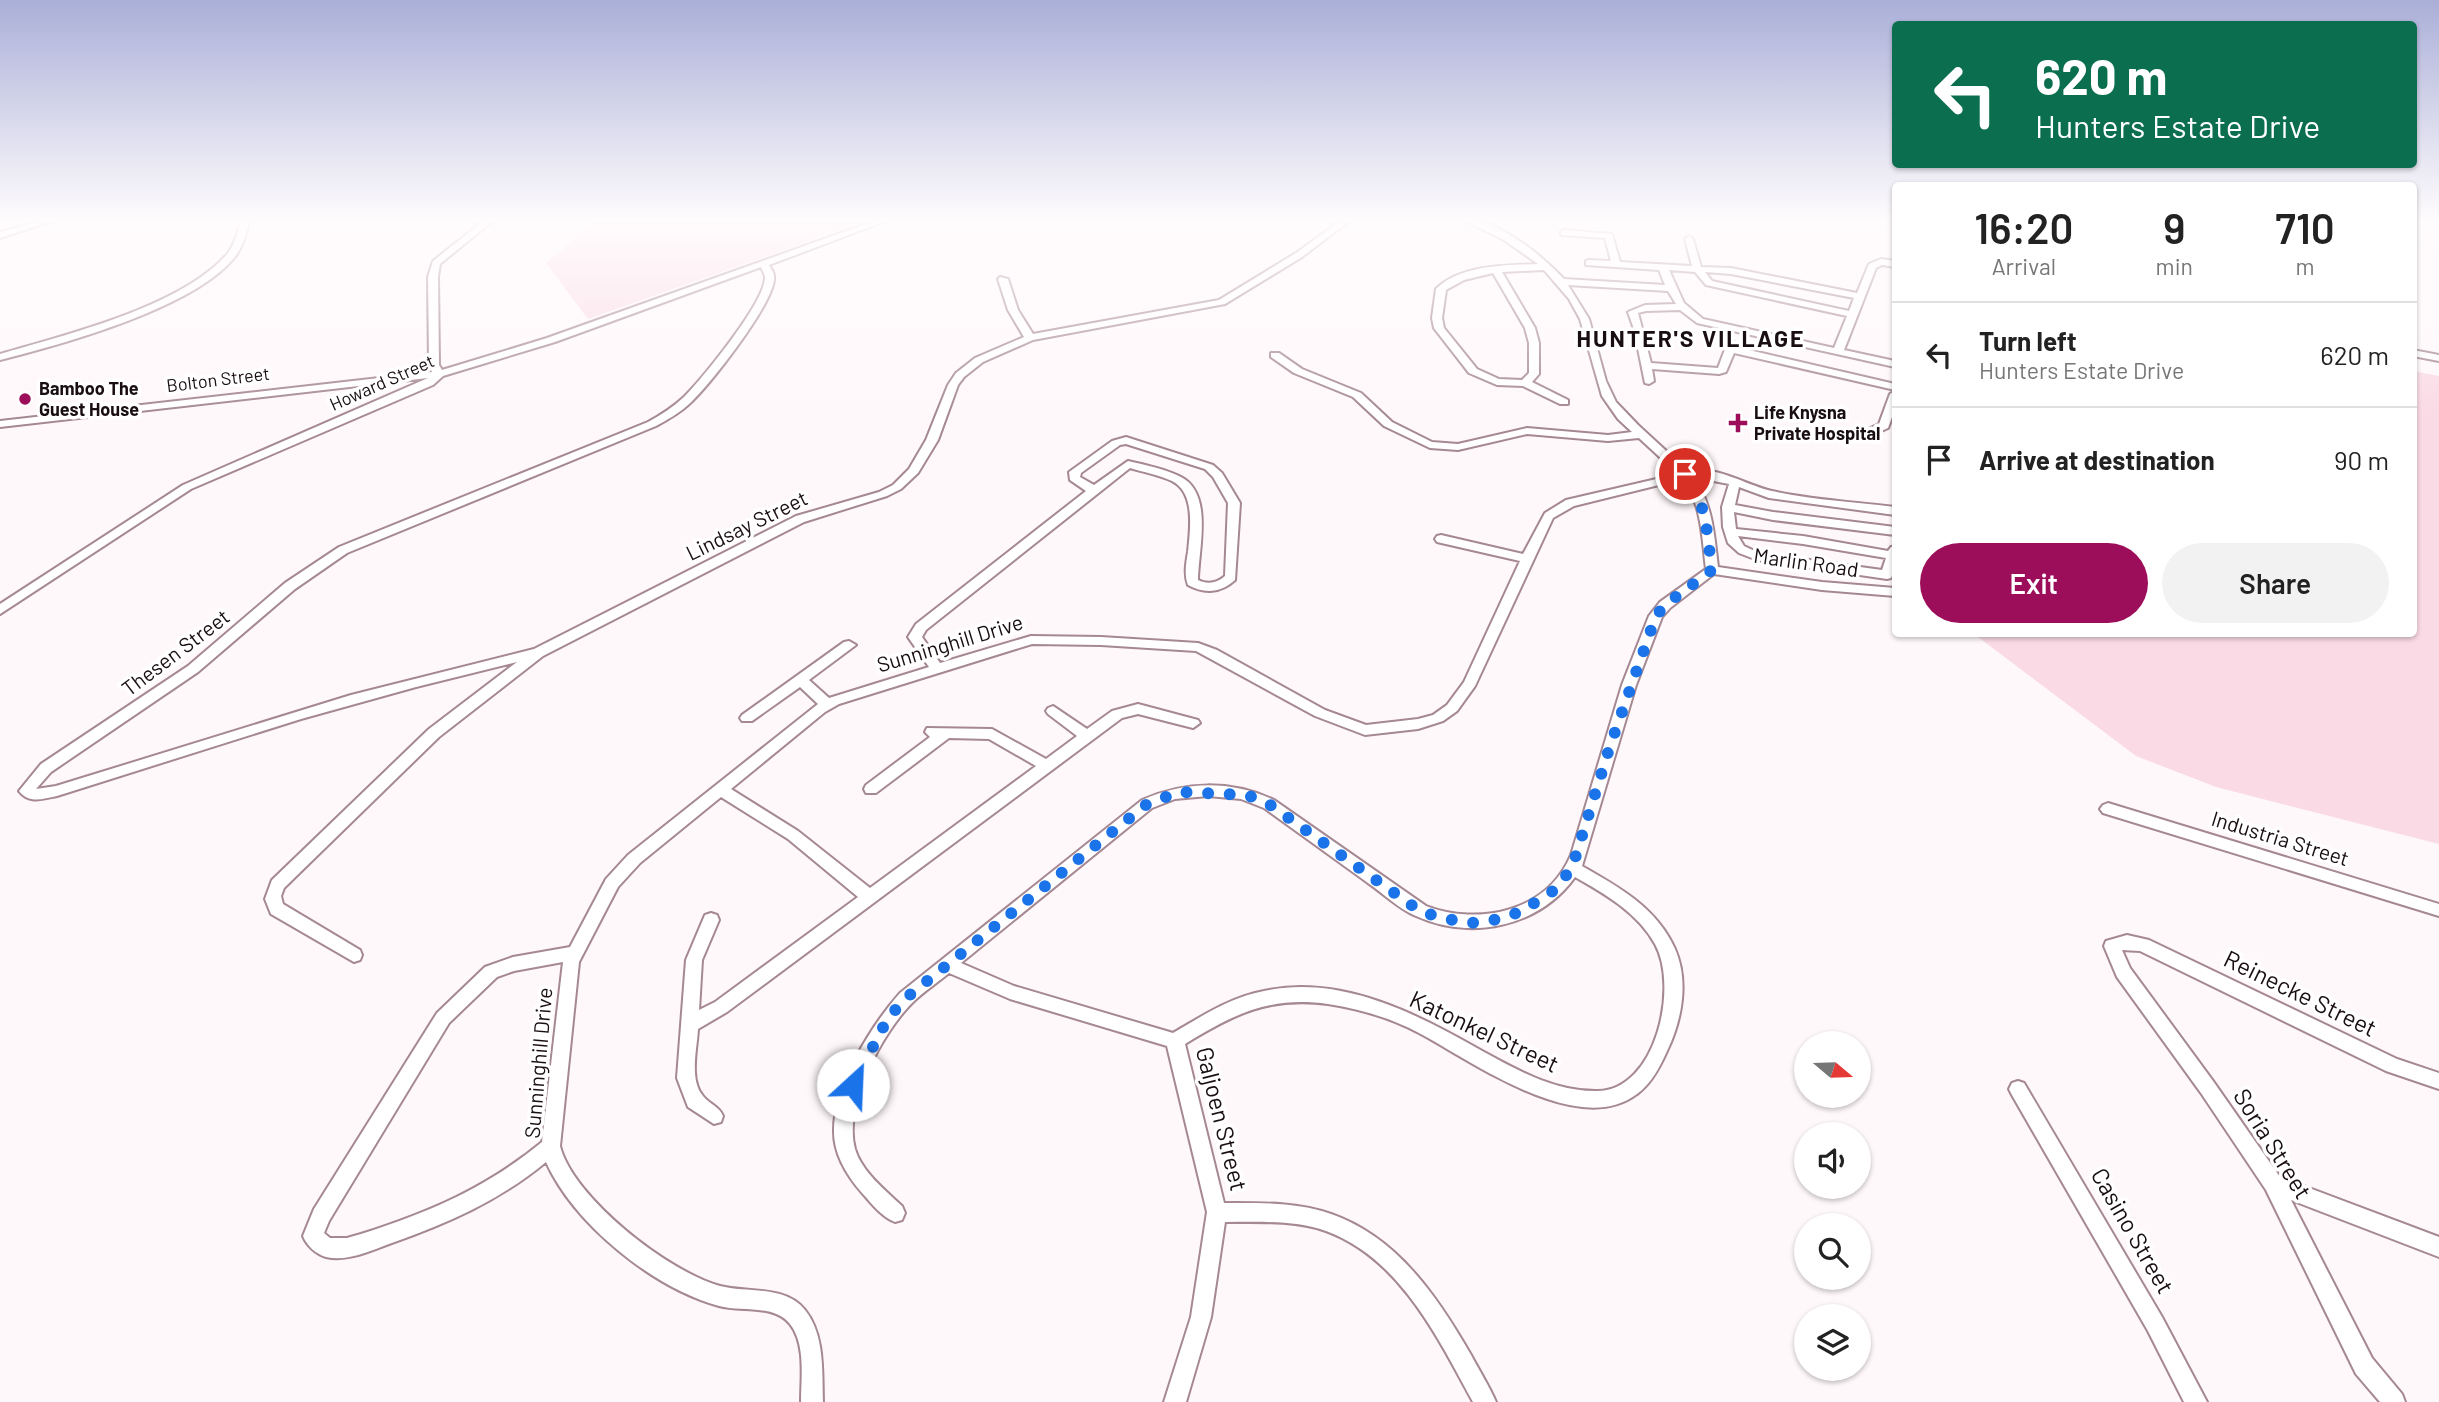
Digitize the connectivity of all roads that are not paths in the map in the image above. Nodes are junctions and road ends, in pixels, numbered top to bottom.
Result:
1 (192, 284) edge
2 (433, 284) edge
3 (706, 284) edge
4 (768, 284) edge
5 (1005, 284) edge
6 (1251, 284) edge
7 (1445, 284) edge
8 (1504, 284) edge
9 (1562, 284) edge
10 (1601, 284) edge
11 (1668, 284) edge
12 (1714, 284) edge
13 (1800, 284) edge
14 (1863, 284) edge
15 (1669, 288) junction
16 (1858, 296) junction
17 (1685, 307) junction
18 (1852, 314) junction
19 (1738, 330) junction
20 (1030, 338) junction
21 (1730, 349) junction
22 (1838, 351) junction
23 (2417, 354) edge
24 (1275, 355) dead end
25 (0, 358) edge
26 (2439, 358) edge
27 (1892, 363) edge
28 (1647, 366) junction
29 (439, 374) junction
30 (1649, 381) dead end
31 (1525, 383) junction
32 (1892, 386) edge
33 (1564, 402) dead end
34 (1892, 403) edge
35 (0, 424) edge
36 (1641, 434) junction
37 (1862, 436) dead end
38 (1151, 446) junction
39 (1128, 464) junction
40 (1685, 474) junction
41 (1735, 484) junction
42 (1093, 490) junction
43 (1728, 507) junction
44 (1892, 511) edge
45 (1892, 531) edge
46 (1731, 532) junction
47 (1441, 539) dead end
48 (1892, 553) edge
49 (1527, 559) junction
50 (1892, 563) edge
51 (1712, 570) junction
52 (1892, 592) edge
53 (0, 610) edge
54 (849, 645) dead end
55 (538, 653) junction
56 (938, 670) junction
57 (800, 680) junction
58 (827, 704) junction
59 (1053, 711) dead end
60 (747, 718) dead end
61 (1193, 723) dead end
62 (1087, 736) junction
63 (1046, 765) junction
64 (871, 789) dead end
65 (721, 790) junction
66 (2108, 809) dead end
67 (1572, 868) junction
68 (870, 897) junction
69 (2439, 910) edge
70 (711, 920) dead end
71 (2143, 945) joint
72 (574, 953) junction
73 (354, 955) dead end
74 (948, 965) junction
75 (689, 1025) junction
76 (1175, 1041) junction
77 (2439, 1081) edge
78 (2018, 1089) dead end
79 (714, 1116) dead end
80 (551, 1146) junction
81 (2273, 1184) junction
82 (1217, 1212) junction
83 (895, 1213) dead end
84 (2439, 1247) edge
85 (812, 1402) edge
86 (1175, 1402) edge
87 (1485, 1402) edge
88 (2196, 1402) edge
89 (2394, 1402) edge

1 - 25 street
2 - 29 street
3 - 29 street, Howard Street
4 - 55 street, Thesen Street
5 - 20 street
6 - 20 street, Lindsay Street
7 - 31 street
8 - 31 street
9 - 36 street
10 - 15 street
11 - 15 street
12 - 18 street
13 - 16 street
14 - 16 street
15 - 17 street
16 - 18 street
17 - 19 street
17 - 28 street
18 - 22 street
19 - 21 street
19 - 22 street
20 - 55 street, Lindsay Street
21 - 28 street
21 - 32 street
22 - 27 street
23 - 26 street
24 - 36 street
28 - 30 street
29 - 35 street, Bolton Street
29 - 53 street, Howard Street
31 - 33 street
34 - 37 street
36 - 40 street
38 - 39 street
38 - 39 street
38 - 42 street
39 - 42 street
40 - 41 street
40 - 49 street, Sunninghill Drive
40 - 51 street
41 - 43 street
41 - 44 street
42 - 56 street
43 - 45 street
43 - 46 street
46 - 48 street
46 - 50 street
47 - 49 street
49 - 56 street, Sunninghill Drive
51 - 52 street, Marlin Road
51 - 67 street
54 - 57 street
55 - 73 street, Lindsay Street
56 - 58 street, Sunninghill Drive
57 - 58 street
57 - 60 street
58 - 65 street, Sunninghill Drive
59 - 62 street
61 - 62 street
62 - 63 street
63 - 64 street
63 - 68 street
65 - 68 street
65 - 72 street, Sunninghill Drive
66 - 69 street, Industria Street
67 - 74 street
67 - 76 street, Katonkel Street
68 - 75 street
70 - 75 street
71 - 77 street, Reinecke Street
71 - 81 street, Soria Street
72 - 80 street, Sunninghill Drive
72 - 80 street
74 - 76 street, Galjoen Street
74 - 83 street
75 - 79 street
76 - 82 street, Galjoen Street
78 - 88 street, Casino Street
80 - 85 street, Sunninghill Drive
81 - 84 street
81 - 89 street, Soria Street
82 - 86 street, Galjoen Street
82 - 87 street

